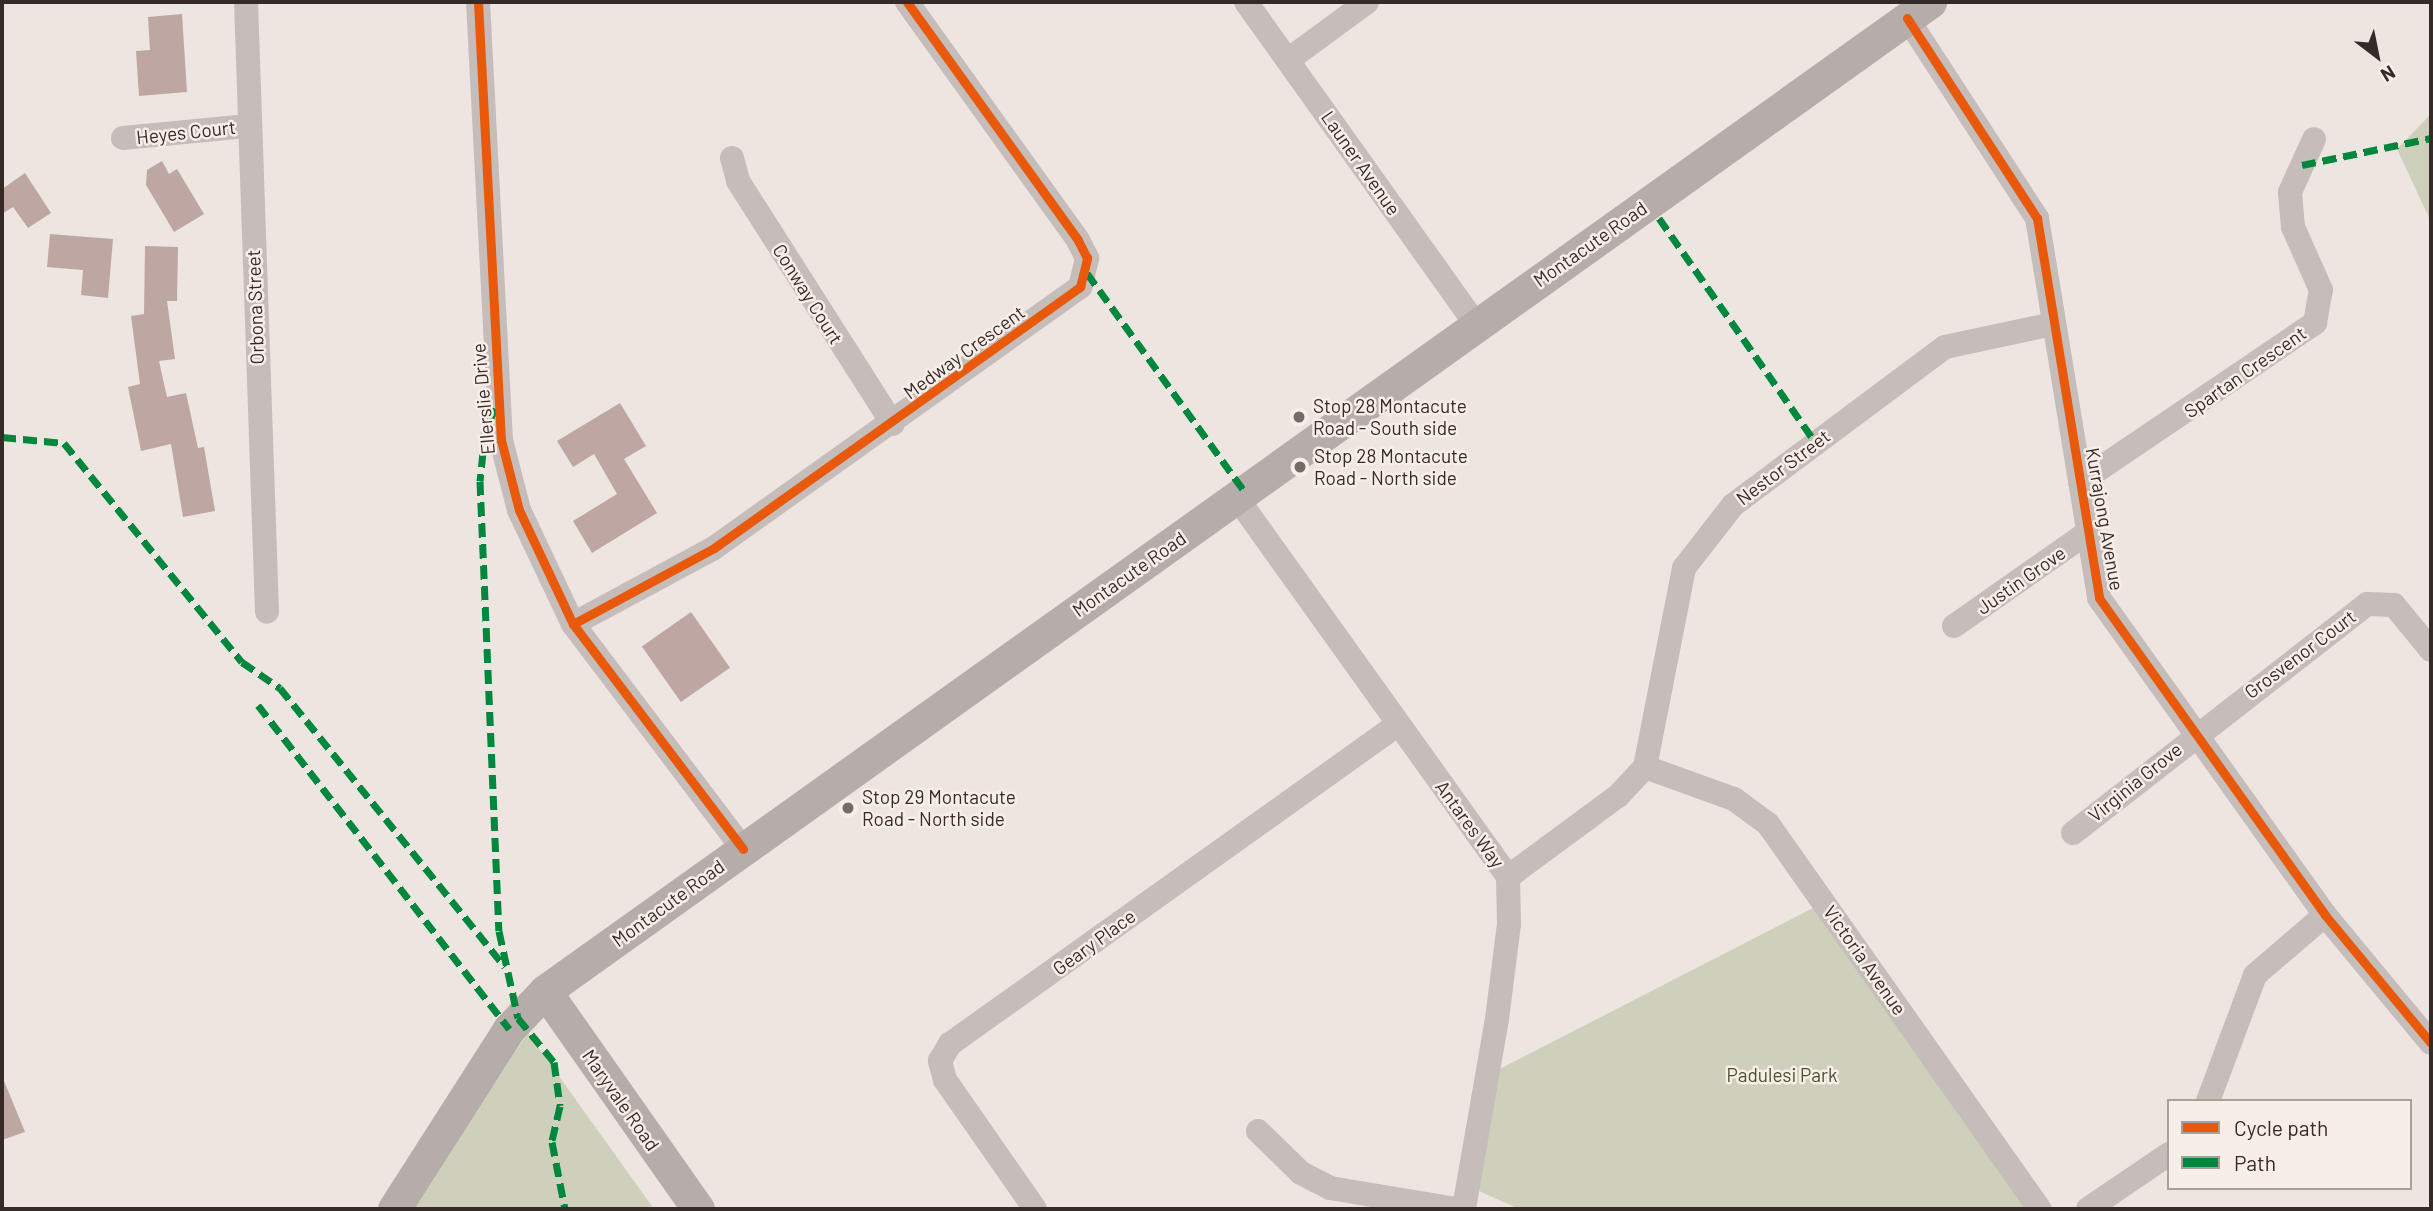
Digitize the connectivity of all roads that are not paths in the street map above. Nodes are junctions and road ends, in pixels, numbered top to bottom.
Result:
1 (246, 2) edge
2 (478, 2) edge
3 (906, 2) edge
4 (1246, 2) edge
5 (1367, 2) edge
6 (1918, 10) edge
7 (1288, 60) junction
8 (248, 126) junction
9 (123, 138) dead end
10 (2314, 139) dead end
11 (732, 158) dead end
12 (1476, 324) junction
13 (2053, 324) junction
14 (893, 424) junction
15 (2080, 482) junction
16 (1237, 498) junction
17 (2087, 533) junction
18 (267, 612) dead end
19 (573, 624) junction
20 (1954, 626) dead end
21 (2431, 650) edge
22 (1397, 725) junction
23 (2198, 731) junction
24 (1645, 767) junction
25 (2073, 833) dead end
26 (743, 849) junction
27 (1508, 877) junction
28 (2325, 915) junction
29 (545, 991) junction
30 (2427, 1029) edge
31 (2209, 1099) edge
32 (1258, 1131) dead end
33 (2167, 1155) edge
34 (394, 1209) edge
35 (698, 1209) edge
36 (1035, 1209) edge
37 (1456, 1209) edge
38 (1464, 1209) edge
39 (2040, 1209) edge
40 (2088, 1209) edge

1 - 8 street, Orbona Street
2 - 19 street, Ellerslie Drive
3 - 14 street, Medway Crescent
4 - 7 street, Launer Avenue
5 - 7 street
6 - 12 main road, Montacute Road
6 - 13 street, Kurrajong Avenue
7 - 12 street, Launer Avenue
8 - 9 street, Heyes Court
8 - 18 street, Orbona Street
10 - 15 street, Spartan Crescent
11 - 14 street, Conway Court
12 - 16 main road, Montacute Road
13 - 15 street, Kurrajong Avenue
13 - 24 street, Nestor Street
14 - 19 street, Medway Crescent
15 - 17 street, Kurrajong Avenue
16 - 22 street, Antares Way
16 - 26 main road, Montacute Road
17 - 20 street, Justin Grove
17 - 23 street, Kurrajong Avenue
19 - 26 street, Ellerslie Drive
21 - 23 street, Grosvenor Court
22 - 27 street, Antares Way
22 - 36 street, Geary Place
23 - 25 street, Virginia Grove
23 - 28 street, Kurrajong Avenue
24 - 27 street
24 - 39 street, Victoria Avenue
26 - 29 main road, Montacute Road
27 - 38 street, Antares Way
28 - 30 street, Kurrajong Avenue
28 - 31 street
29 - 34 main road, Montacute Road
29 - 35 main road, Maryvale Road
32 - 37 street
33 - 40 street

